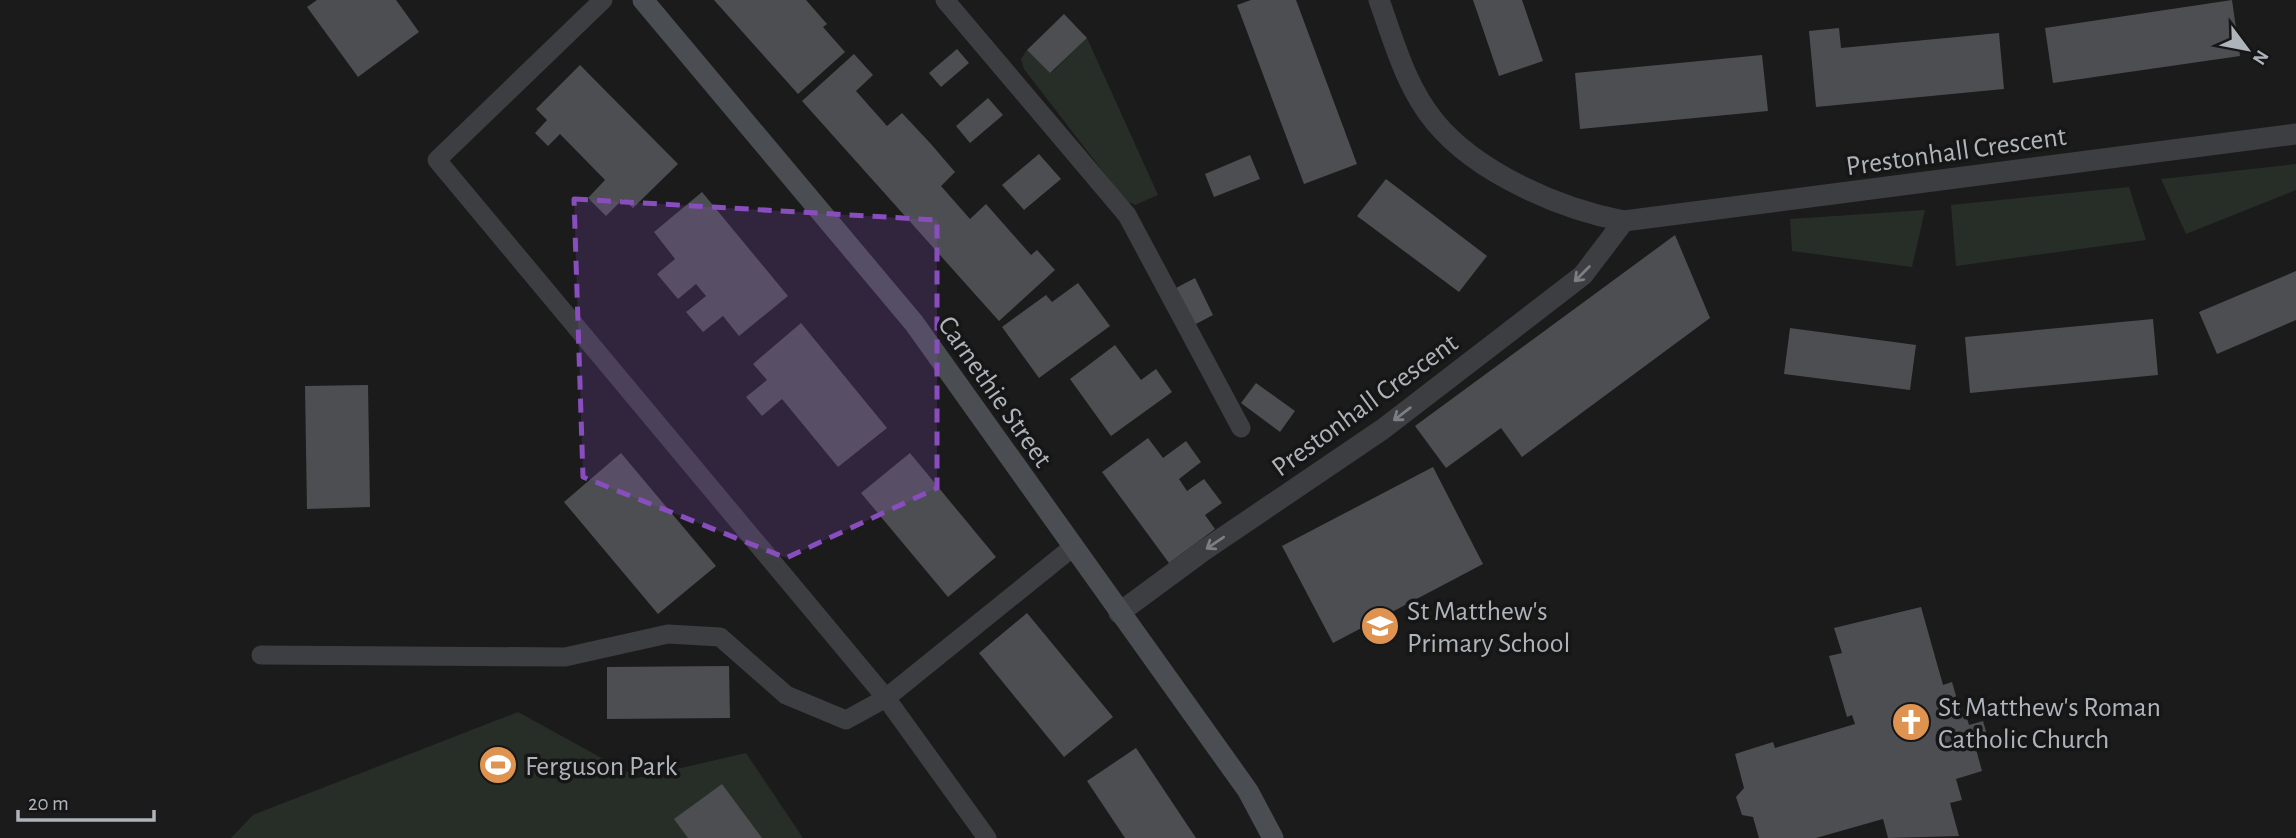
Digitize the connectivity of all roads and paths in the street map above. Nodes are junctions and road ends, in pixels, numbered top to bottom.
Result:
1 (603, 0) edge
2 (643, 0) edge
3 (945, 0) edge
4 (1379, 0) edge
5 (2296, 134) edge
6 (1624, 221) junction
7 (1241, 428) dead end
8 (1073, 547) junction
9 (1119, 613) junction
10 (261, 655) dead end
11 (886, 698) junction
12 (987, 838) edge
13 (1273, 838) edge

1 - 11 lane
2 - 8 street, Carnethie Street
3 - 7 lane
4 - 6 street, Prestonhall Crescent
5 - 6 street, Prestonhall Crescent
6 -> 9 street, Prestonhall Crescent
8 - 9 street, Carnethie Street
8 - 11 lane
9 - 13 street, Carnethie Street
10 - 11 lane
11 - 12 lane

